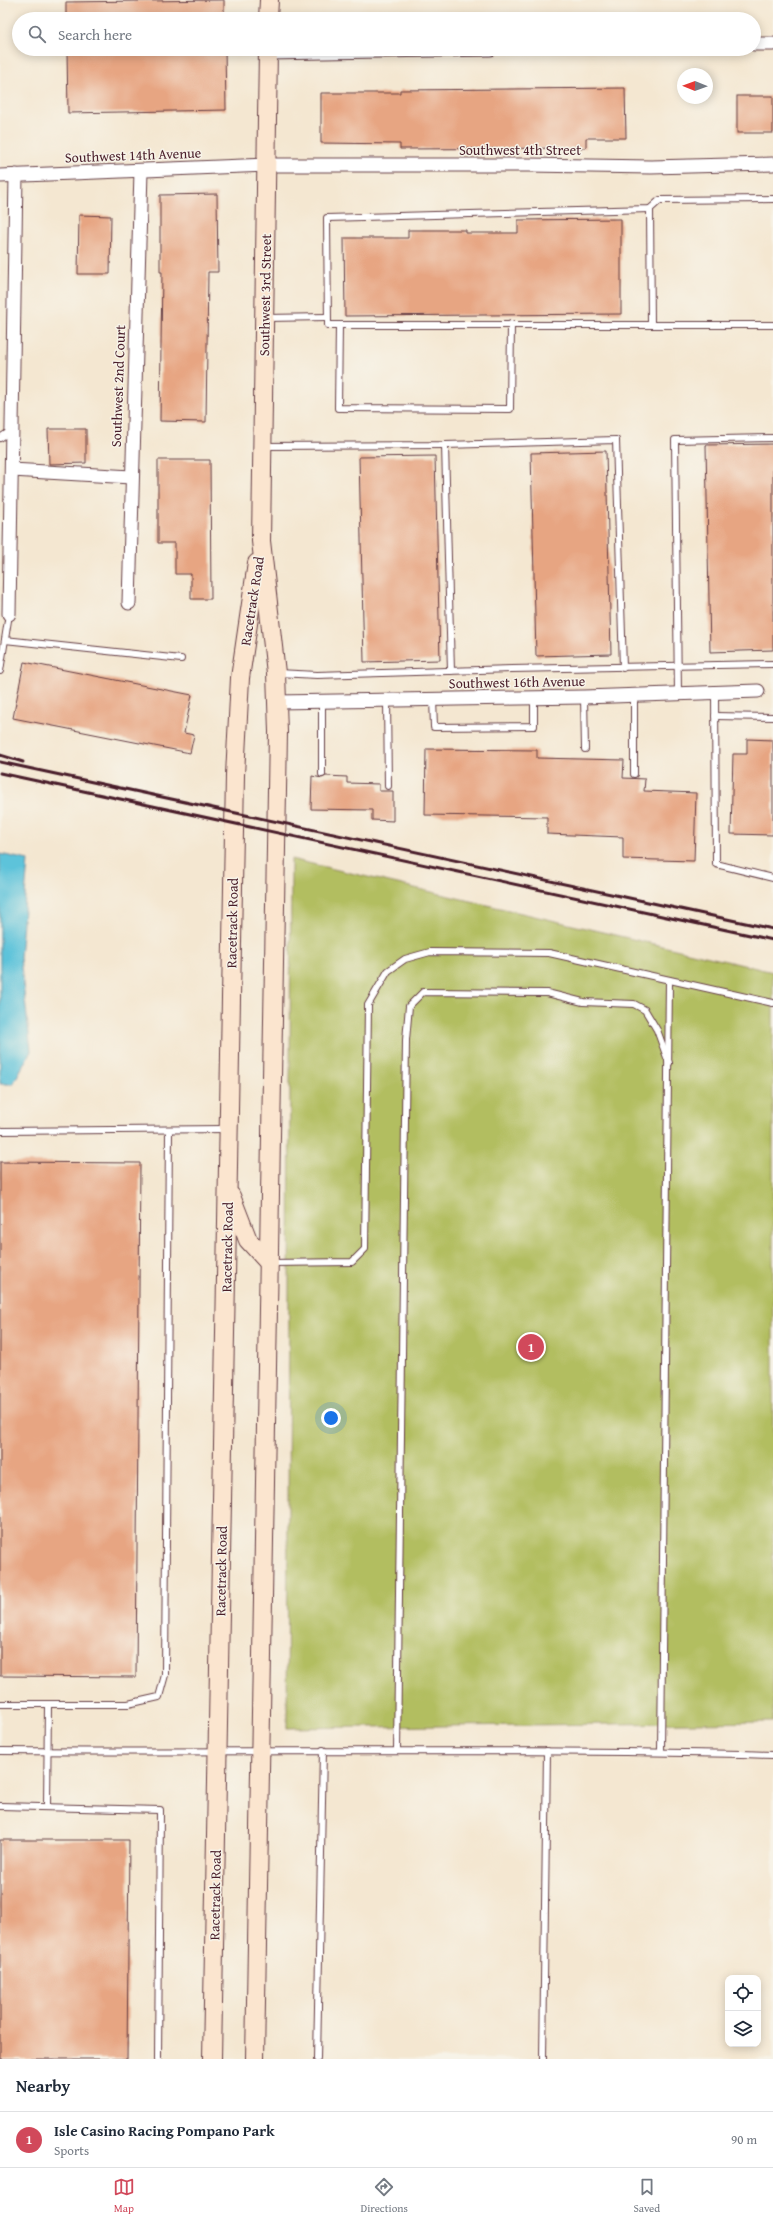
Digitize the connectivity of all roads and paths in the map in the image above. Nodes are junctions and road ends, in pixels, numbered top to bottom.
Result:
1 (269, 0) edge
2 (268, 12) edge
3 (761, 44) edge
4 (773, 44) edge
5 (268, 56) edge
6 (773, 164) edge
7 (266, 166) junction
8 (141, 171) junction
9 (16, 175) junction
10 (0, 176) edge
11 (773, 199) edge
12 (650, 209) junction
13 (328, 317) junction
14 (264, 318) junction
15 (511, 324) junction
16 (651, 324) junction
17 (338, 325) junction
18 (773, 325) edge
19 (13, 429) junction
20 (0, 438) edge
21 (773, 438) edge
22 (445, 445) junction
23 (262, 446) junction
24 (12, 470) junction
25 (131, 477) junction
26 (261, 541) junction
27 (5, 579) edge
28 (129, 603) dead end
29 (9, 614) joint
30 (5, 640) junction
31 (181, 659) dead end
32 (773, 664) edge
33 (678, 667) junction
34 (623, 668) junction
35 (0, 671) edge
36 (451, 671) junction
37 (276, 673) junction
38 (758, 691) dead end
39 (715, 692) junction
40 (678, 694) junction
41 (634, 695) junction
42 (534, 697) junction
43 (584, 697) junction
44 (387, 699) junction
45 (433, 699) junction
46 (277, 702) junction
47 (322, 702) junction
48 (715, 716) junction
49 (773, 717) edge
50 (585, 749) dead end
51 (322, 774) dead end
52 (634, 774) dead end
53 (388, 786) dead end
54 (773, 878) edge
55 (670, 980) junction
56 (773, 1003) edge
57 (669, 1062) junction
58 (229, 1129) junction
59 (168, 1130) junction
60 (0, 1131) edge
61 (228, 1187) junction
62 (269, 1263) junction
63 (0, 1704) edge
64 (48, 1704) junction
65 (260, 1750) junction
66 (324, 1750) junction
67 (0, 1751) edge
68 (218, 1751) junction
69 (396, 1751) junction
70 (547, 1751) junction
71 (48, 1752) junction
72 (661, 1752) junction
73 (773, 1755) edge
74 (0, 1806) edge
75 (47, 1806) junction
76 (158, 2059) edge
77 (212, 2059) edge
78 (255, 2059) edge
79 (317, 2059) edge
80 (542, 2059) edge

1 - 2 street
3 - 4 street
5 - 7 street, Southwest 3rd Street
6 - 7 street, Southwest 4th Street
7 - 8 street, Southwest 14th Avenue
7 - 14 street, Southwest 3rd Street
8 - 9 street, Southwest 14th Avenue
8 - 25 street, Southwest 2nd Court
9 - 10 street, Southwest 14th Avenue
9 - 19 street
11 - 12 lane
12 - 13 lane
12 - 16 lane
13 - 14 lane
13 - 17 lane
14 - 23 street, Southwest 3rd Street
15 - 16 lane
15 - 17 lane
15 - 17 lane
16 - 18 lane
19 - 20 lane
19 - 24 street
21 - 33 lane
22 - 23 lane
22 - 34 lane
22 - 36 lane
23 - 26 street, Southwest 3rd Street
24 - 25 street
24 - 27 street
25 - 28 street, Southwest 2nd Court
26 - 37 street, Racetrack Road
26 - 58 street, Racetrack Road
27 - 29 street
29 - 30 lane
30 - 31 lane
30 - 35 lane
32 - 33 lane
33 - 34 lane
33 - 40 lane
34 - 36 lane
36 - 37 lane
37 - 46 street, Racetrack Road
38 - 39 street, Southwest 16th Avenue
39 - 40 street, Southwest 16th Avenue
39 - 48 lane
40 - 41 street, Southwest 16th Avenue
41 - 43 street, Southwest 16th Avenue
41 - 52 lane
42 - 43 street, Southwest 16th Avenue
42 - 45 street, Southwest 16th Avenue
42 - 45 lane
43 - 50 lane
44 - 45 street, Southwest 16th Avenue
44 - 47 street, Southwest 16th Avenue
44 - 53 lane
46 - 47 street, Southwest 16th Avenue
46 - 62 street, Racetrack Road
47 - 51 lane
48 - 49 lane
48 - 54 lane
55 - 56 lane
55 - 57 lane
55 - 62 lane
57 - 69 lane
57 - 72 lane
58 - 59 lane
58 - 61 street, Racetrack Road
59 - 60 lane
59 - 64 lane
61 - 62 street
61 - 68 street, Racetrack Road
62 - 65 street, Racetrack Road
63 - 64 lane
64 - 71 lane
65 - 66 lane
65 - 68 lane
65 - 78 street, Racetrack Road
66 - 69 lane
66 - 79 lane
67 - 71 lane
68 - 71 lane
68 - 77 street, Racetrack Road
69 - 70 lane
70 - 72 lane
70 - 80 lane
71 - 75 lane
72 - 73 lane
74 - 75 lane
75 - 76 lane

